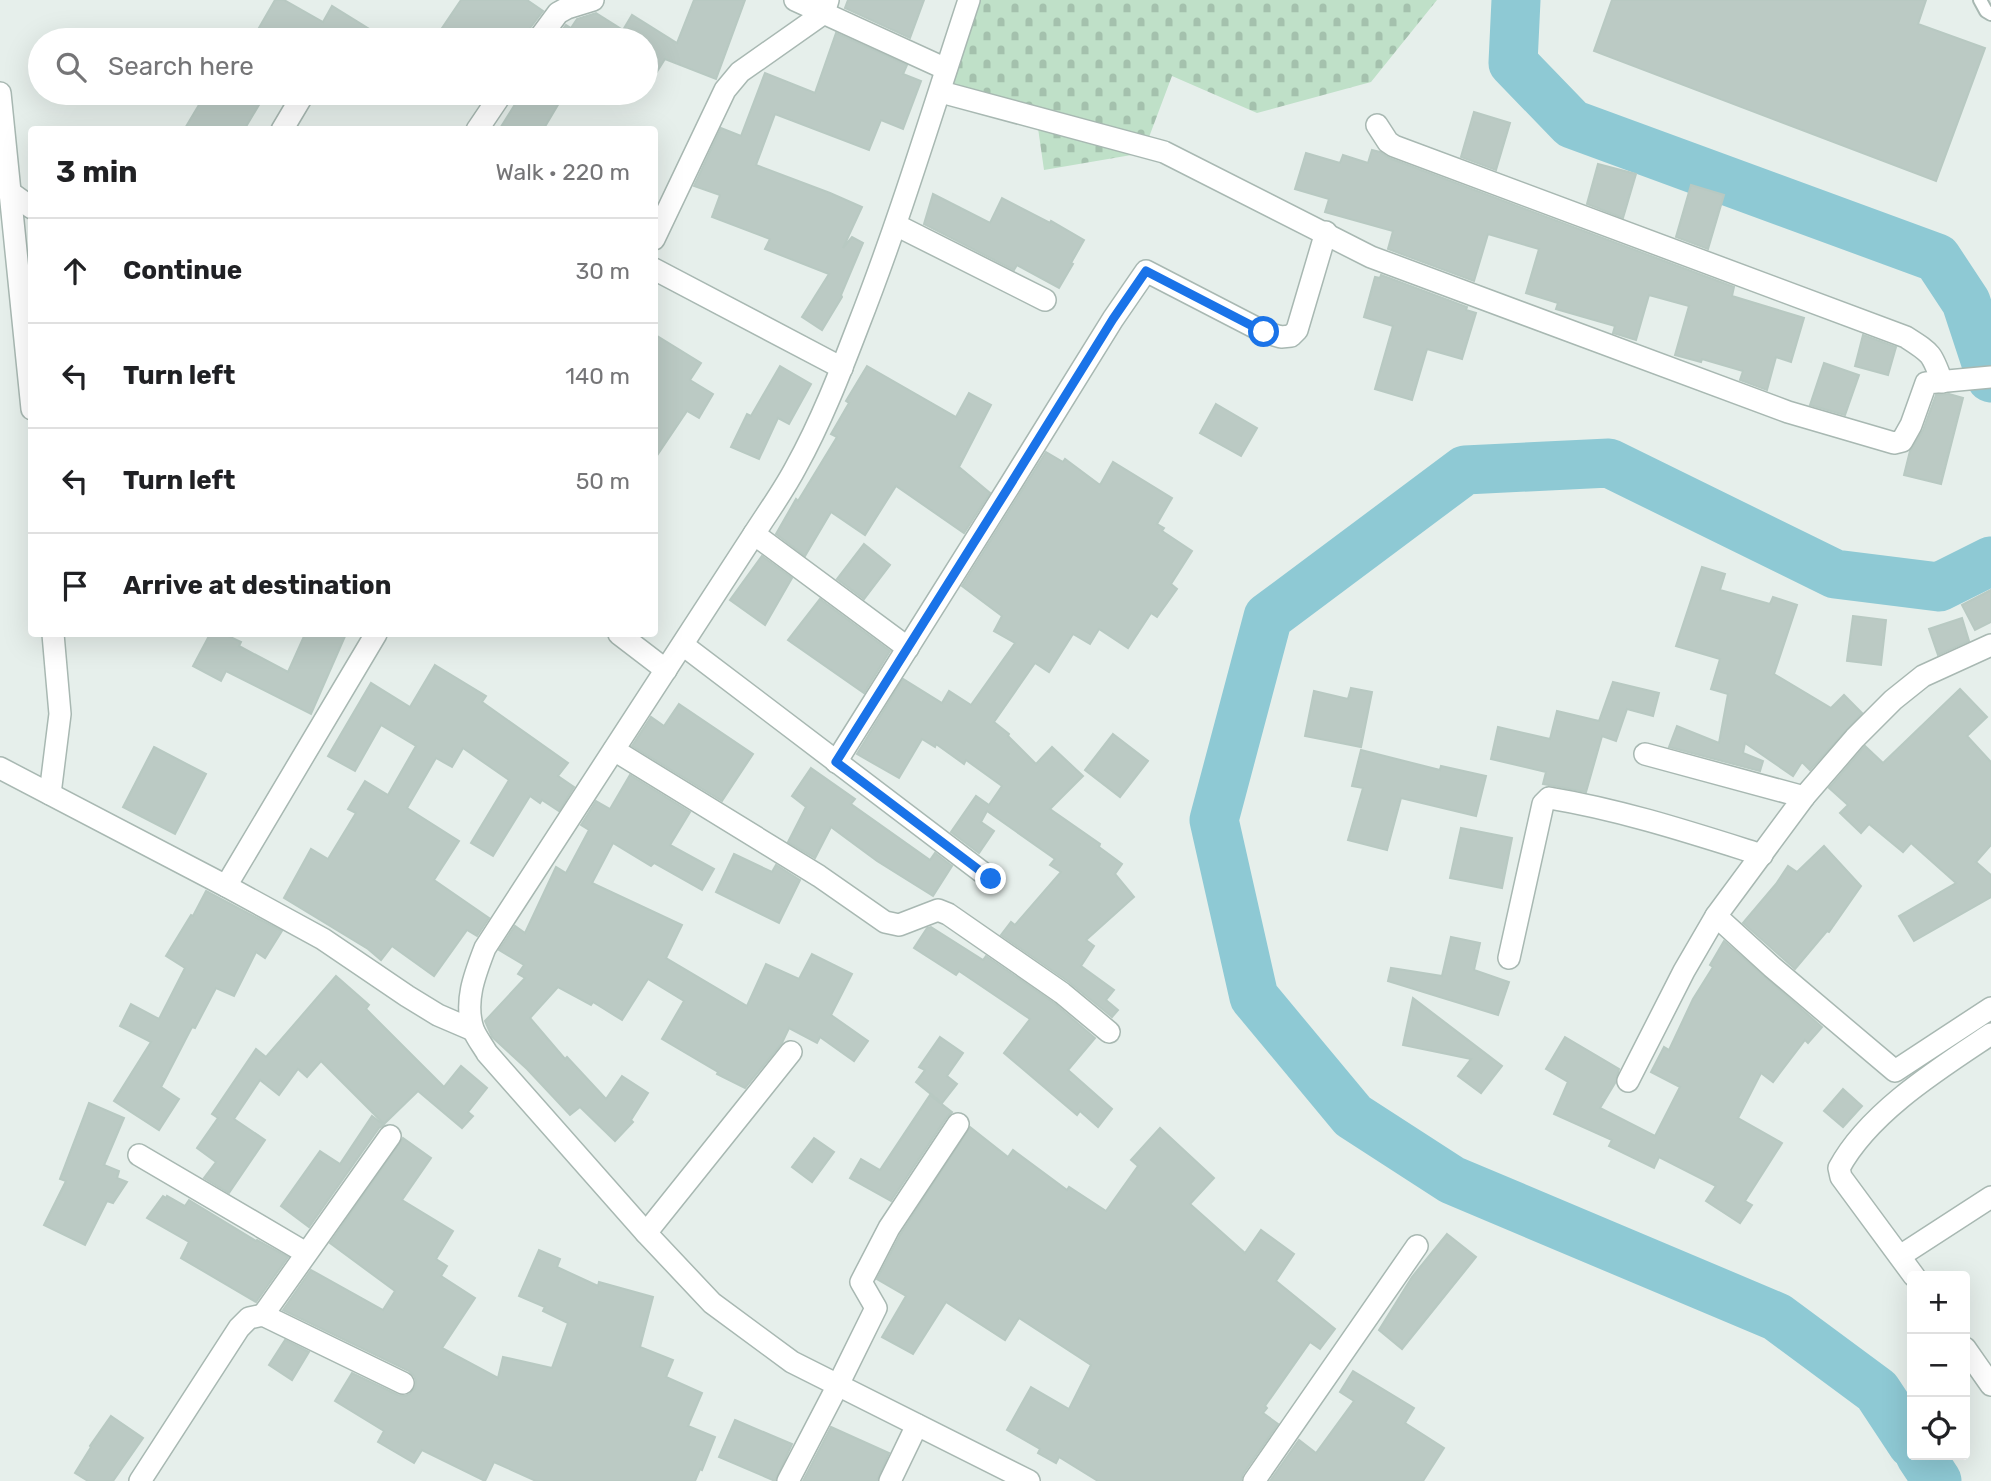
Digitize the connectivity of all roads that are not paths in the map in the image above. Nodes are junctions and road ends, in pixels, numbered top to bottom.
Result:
1 (593, 0) edge
2 (794, 0) edge
3 (969, 0) edge
4 (1980, 0) edge
5 (826, 7) edge
6 (1991, 14) edge
7 (547, 28) edge
8 (946, 69) junction
9 (941, 92) junction
10 (0, 93) edge
11 (297, 105) edge
12 (494, 105) edge
13 (1377, 125) dead end
14 (284, 126) edge
15 (480, 126) edge
16 (6, 189) edge
17 (28, 205) edge
18 (895, 225) junction
19 (658, 231) edge
20 (1326, 232) junction
21 (658, 271) edge
22 (1045, 300) dead end
23 (842, 369) junction
24 (28, 375) edge
25 (1991, 377) edge
26 (1942, 382) junction
27 (754, 534) junction
28 (52, 637) edge
29 (374, 637) edge
30 (623, 637) edge
31 (683, 645) junction
32 (1991, 645) edge
33 (908, 648) junction
34 (666, 670) junction
35 (614, 750) junction
36 (1645, 754) dead end
37 (836, 762) junction
38 (0, 768) edge
39 (50, 794) junction
40 (1804, 797) junction
41 (1762, 855) junction
42 (991, 879) dead end
43 (226, 886) junction
44 (1716, 916) junction
45 (1509, 958) dead end
46 (1991, 1007) edge
47 (473, 1030) junction
48 (1109, 1032) dead end
49 (1991, 1034) edge
50 (791, 1052) dead end
51 (1628, 1081) dead end
52 (958, 1124) dead end
53 (390, 1136) dead end
54 (139, 1155) dead end
55 (1991, 1197) edge
56 (646, 1233) junction
57 (1417, 1246) dead end
58 (306, 1253) junction
59 (1900, 1256) junction
60 (1910, 1271) edge
61 (263, 1315) junction
62 (1970, 1355) edge
63 (403, 1383) dead end
64 (838, 1385) junction
65 (1991, 1385) edge
66 (917, 1425) junction
67 (140, 1481) edge
68 (788, 1481) edge
69 (890, 1481) edge
70 (1029, 1481) edge
71 (1254, 1481) edge

1 - 7 street
2 - 5 street
3 - 8 street
4 - 6 lane
5 - 8 street
5 - 19 street
8 - 9 street
9 - 18 street
9 - 20 street
10 - 16 street
11 - 14 street
12 - 15 street
13 - 26 street
16 - 17 street
16 - 24 street
18 - 22 street
18 - 23 street
20 - 26 street
20 - 33 street
21 - 23 street
23 - 27 street
25 - 26 street
27 - 31 street
27 - 33 street
28 - 39 street
29 - 43 street
30 - 34 street
31 - 34 street
31 - 37 street
32 - 40 street
33 - 37 street
34 - 35 street
35 - 47 street
35 - 48 street
36 - 40 street
37 - 42 street
38 - 39 street
39 - 43 street
40 - 41 street
41 - 44 street
41 - 45 street
43 - 47 street
44 - 46 street
44 - 51 street
47 - 56 street
49 - 59 street
50 - 56 street
52 - 64 street
53 - 58 street
54 - 58 street
55 - 59 street
56 - 64 street
57 - 71 street
58 - 61 street
59 - 60 street
61 - 63 street
61 - 67 street
62 - 65 street
64 - 66 street
64 - 68 street
66 - 69 street
66 - 70 street

